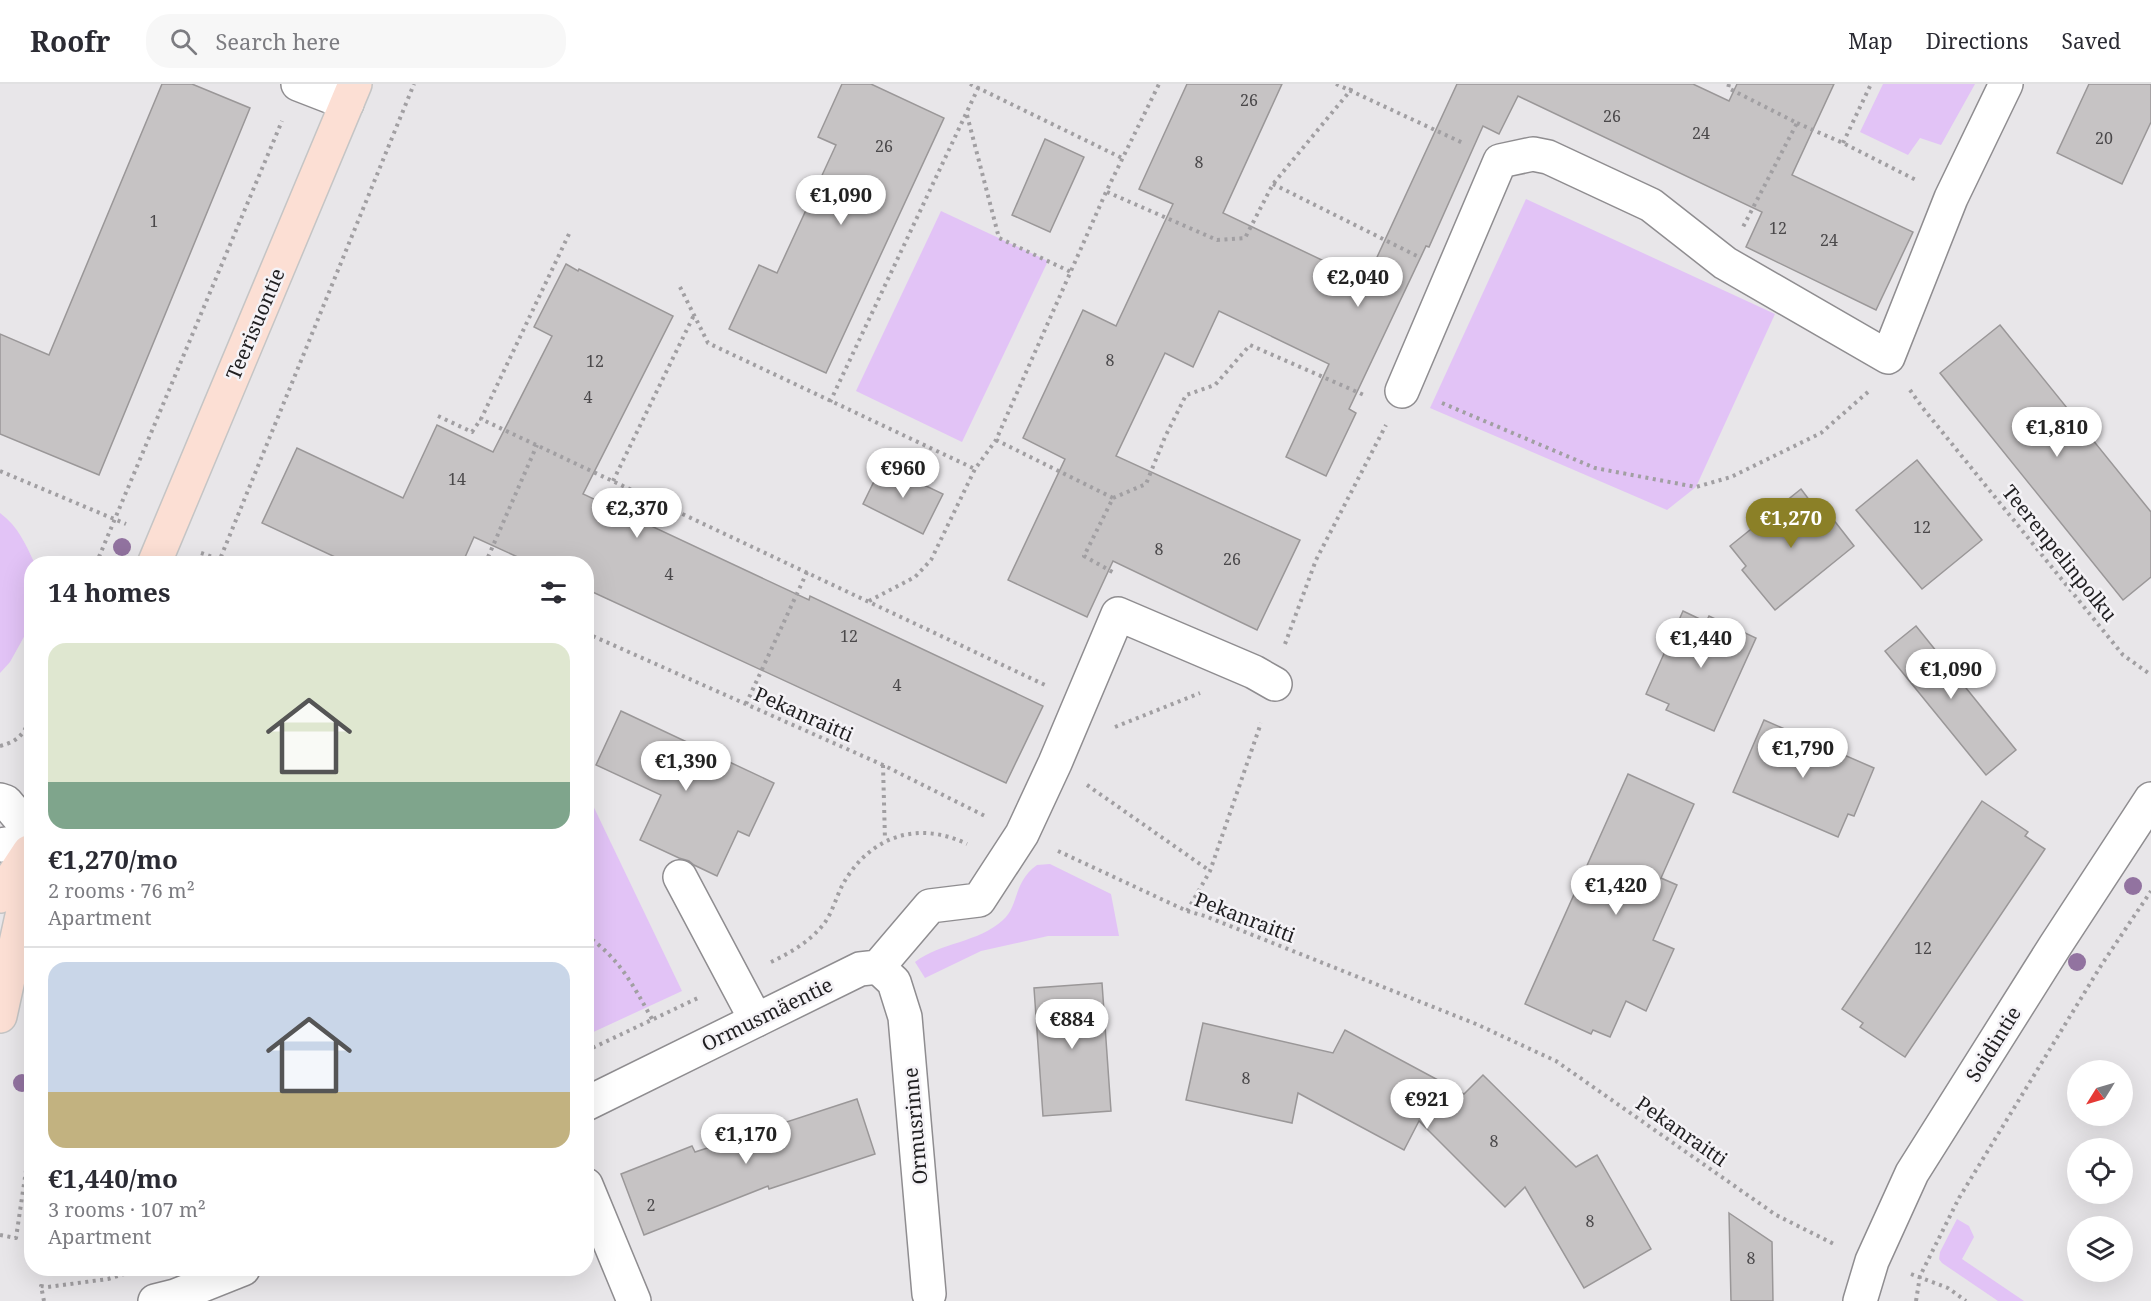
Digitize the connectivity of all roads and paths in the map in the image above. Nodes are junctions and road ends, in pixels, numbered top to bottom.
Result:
1 (298, 84) edge
2 (414, 84) edge
3 (970, 84) edge
4 (1159, 84) edge
5 (1336, 84) edge
6 (1353, 84) edge
7 (1729, 84) edge
8 (1871, 84) edge
9 (2006, 84) edge
10 (980, 86) edge
11 (1350, 91) junction
12 (351, 93) edge
13 (966, 114) junction
14 (283, 117) dead end
15 (1797, 123) junction
16 (1843, 143) junction
17 (1124, 159) junction
18 (1500, 161) junction
19 (1273, 184) junction
20 (1106, 192) junction
21 (1951, 198) junction
22 (568, 234) dead end
23 (1725, 263) junction
24 (1071, 272) junction
25 (1452, 274) junction
26 (680, 287) dead end
27 (694, 315) junction
28 (1888, 357) junction
29 (1399, 400) junction
30 (830, 402) junction
31 (438, 416) dead end
32 (481, 419) junction
33 (996, 440) junction
34 (537, 445) junction
35 (975, 469) junction
36 (0, 471) edge
37 (613, 481) junction
38 (1113, 498) junction
39 (115, 520) junction
40 (99, 556) edge
41 (157, 556) edge
42 (221, 556) edge
43 (488, 556) edge
44 (1103, 566) dead end
45 (807, 572) junction
46 (868, 601) junction
47 (594, 637) edge
48 (2151, 675) edge
49 (1265, 678) junction
50 (1081, 702) junction
51 (746, 704) junction
52 (24, 733) edge
53 (0, 746) edge
54 (1058, 755) junction
55 (883, 765) junction
56 (2151, 799) edge
57 (0, 800) edge
58 (24, 823) edge
59 (1022, 834) junction
60 (885, 840) junction
61 (24, 841) edge
62 (0, 845) edge
63 (24, 860) edge
64 (1002, 862) junction
65 (1210, 871) junction
66 (680, 877) dead end
67 (2151, 891) edge
68 (0, 896) edge
69 (24, 911) edge
70 (1187, 911) junction
71 (594, 940) edge
72 (878, 967) junction
73 (735, 980) junction
74 (0, 1016) edge
75 (652, 1019) junction
76 (756, 1020) junction
77 (594, 1047) edge
78 (594, 1100) edge
79 (24, 1184) edge
80 (594, 1204) edge
81 (0, 1235) edge
82 (1872, 1261) junction
83 (118, 1276) edge
84 (225, 1276) edge
85 (1920, 1276) junction
86 (929, 1294) dead end
87 (44, 1301) edge
88 (155, 1301) edge
89 (634, 1301) edge
90 (1860, 1301) edge
91 (1916, 1301) edge
92 (1966, 1301) edge

1 - 12 street
2 - 42 path
3 - 10 path
4 - 17 path
5 - 11 path
6 - 11 path
7 - 15 path
8 - 16 path
9 - 21 street
10 - 13 path
10 - 17 path
11 - 18 path
11 - 19 path
12 - 41 main road, Teerisuontie
13 - 24 path
13 - 30 path
14 - 39 path
15 - 16 path
15 - 23 path
16 - 21 path
17 - 20 path
18 - 23 street
18 - 25 street
19 - 20 path
19 - 25 path
20 - 24 path
21 - 28 street
22 - 32 path
23 - 28 street
24 - 33 path
25 - 29 street
26 - 27 path
27 - 30 path
27 - 37 path
28 - 29 path
28 - 48 path, Teerenpelinpolku
29 - 38 path
29 - 49 path
30 - 35 path
31 - 32 path
32 - 34 path
33 - 35 path
33 - 38 path
34 - 37 path
34 - 43 path
35 - 46 path
36 - 39 path
37 - 45 path
38 - 44 path
39 - 40 path
45 - 46 path
45 - 51 path
46 - 50 path
47 - 51 path, Pekanraitti
49 - 50 street
49 - 54 path
49 - 65 path
50 - 54 street
51 - 55 path, Pekanraitti
52 - 53 path
54 - 59 street
54 - 65 path
55 - 59 path, Pekanraitti
55 - 60 path
56 - 82 street, Soidintie
57 - 58 street
59 - 64 street
59 - 70 path, Pekanraitti
60 - 64 path
60 - 73 path
61 - 62 street
63 - 68 main road
64 - 72 street
65 - 70 path
66 - 73 street
67 - 85 path
69 - 74 main road
70 - 82 path, Pekanraitti
71 - 75 path
72 - 76 street, Ormusmäentie
72 - 86 street, Ormusrinne
73 - 75 path
73 - 76 street
75 - 77 path
76 - 78 street, Ormusmäentie
79 - 81 path
80 - 89 street
82 - 90 street, Soidintie
83 - 87 path
84 - 88 street
85 - 91 path
85 - 92 path

